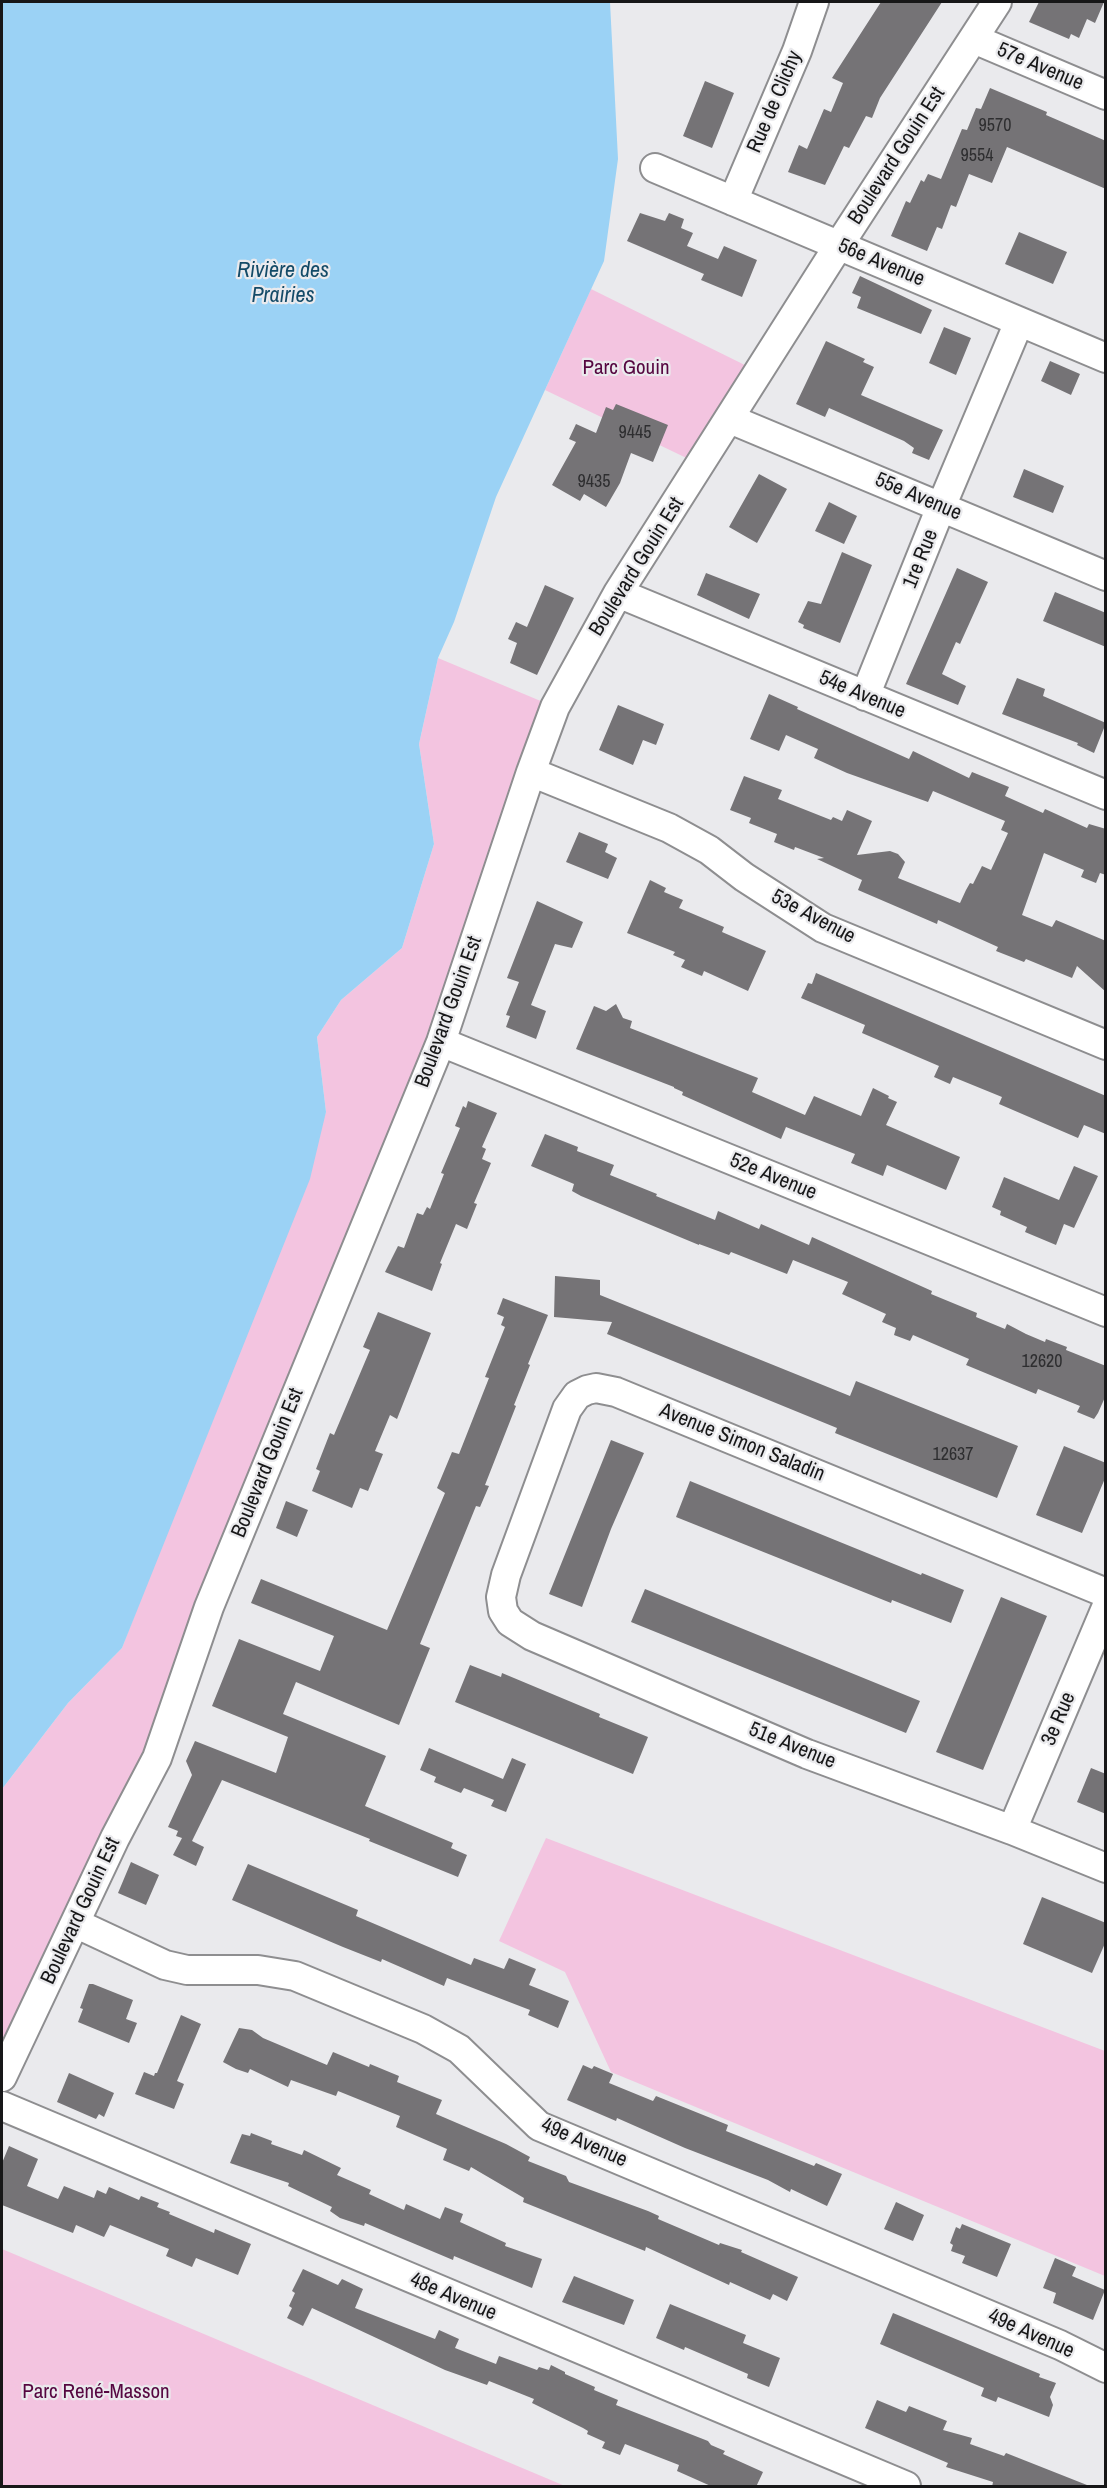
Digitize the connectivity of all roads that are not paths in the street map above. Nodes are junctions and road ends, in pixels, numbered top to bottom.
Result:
1 (814, 2) edge
2 (997, 2) edge
3 (974, 39) junction
4 (1106, 95) edge
5 (655, 168) dead end
6 (733, 201) junction
7 (839, 245) junction
8 (1019, 322) junction
9 (1106, 358) edge
10 (730, 418) junction
11 (941, 507) junction
12 (1106, 576) edge
13 (618, 593) junction
14 (865, 696) junction
15 (531, 772) junction
16 (1106, 795) edge
17 (441, 1042) junction
18 (1106, 1045) edge
19 (1106, 1311) edge
20 (1106, 1593) edge
21 (501, 1597) joint
22 (1106, 1608) edge
23 (1012, 1830) junction
24 (1106, 1868) edge
25 (75, 1923) junction
26 (2, 2077) edge
27 (2, 2106) edge
28 (1106, 2368) edge
29 (906, 2487) edge

1 - 6 street, Rue de Clichy
2 - 3 street, Boulevard Gouin Est
3 - 4 street, 57e Avenue
3 - 7 street, Boulevard Gouin Est
5 - 6 street, 56e Avenue
6 - 7 street, 56e Avenue
7 - 8 street, 56e Avenue
7 - 10 street, Boulevard Gouin Est
8 - 9 street, 56e Avenue
8 - 11 street, 1re Rue
10 - 11 street, 55e Avenue
10 - 13 street, Boulevard Gouin Est
11 - 12 street, 55e Avenue
11 - 14 street, 1re Rue
13 - 14 street, 54e Avenue
13 - 15 street, Boulevard Gouin Est
14 - 16 street, 54e Avenue
15 - 17 street, Boulevard Gouin Est
15 - 18 street, 53e Avenue
17 - 19 street, 52e Avenue
17 - 25 street, Boulevard Gouin Est
20 - 21 street, Avenue Simon Saladin
21 - 23 street, 51e Avenue
22 - 23 street, 3e Rue
23 - 24 street, 51e Avenue
25 - 26 street, Boulevard Gouin Est
25 - 28 street, 49e Avenue
27 - 29 street, 48e Avenue

